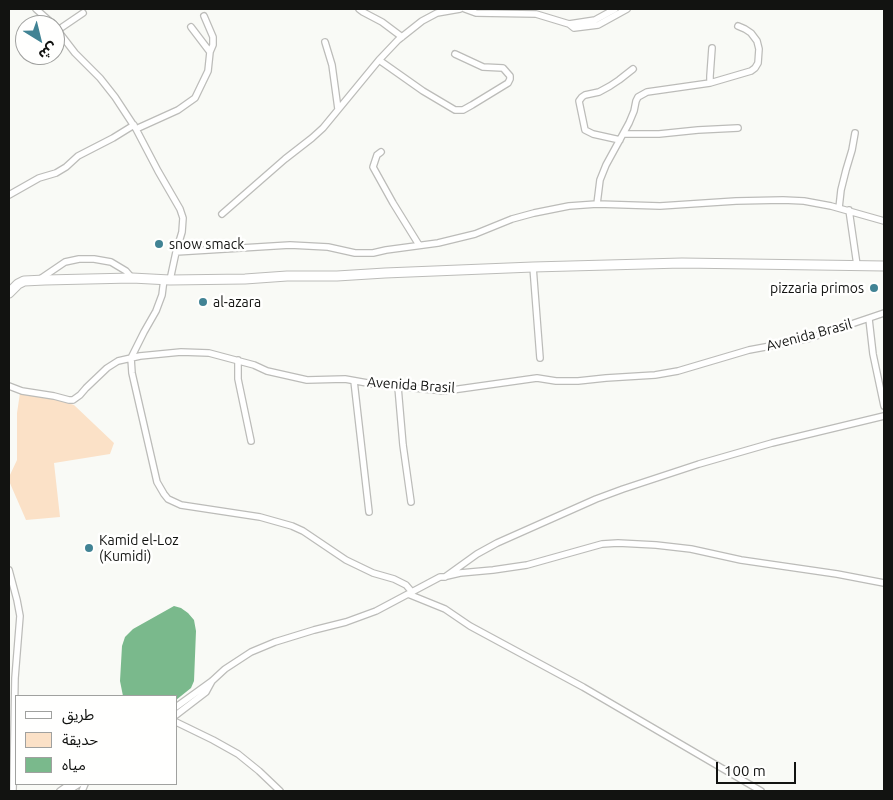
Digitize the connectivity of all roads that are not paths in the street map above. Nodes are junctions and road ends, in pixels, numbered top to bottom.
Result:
1 (359, 9) edge
2 (460, 9) edge
3 (464, 9) edge
4 (616, 9) edge
5 (627, 9) edge
6 (83, 13) dead end
7 (204, 16) dead end
8 (65, 22) edge
9 (569, 24) junction
10 (738, 26) dead end
11 (191, 28) dead end
12 (402, 37) junction
13 (65, 39) edge
14 (324, 42) dead end
15 (712, 48) dead end
16 (210, 52) junction
17 (454, 54) dead end
18 (379, 60) junction
19 (633, 69) dead end
20 (710, 83) junction
21 (338, 109) junction
22 (135, 127) junction
23 (738, 128) dead end
24 (855, 133) dead end
25 (624, 134) junction
26 (620, 140) junction
27 (381, 152) dead end
28 (9, 196) edge
29 (598, 204) junction
30 (839, 208) junction
31 (849, 210) junction
32 (222, 214) dead end
33 (884, 221) edge
34 (419, 245) junction
35 (176, 252) junction
36 (857, 265) junction
37 (884, 266) edge
38 (533, 267) junction
39 (132, 278) junction
40 (167, 279) junction
41 (38, 280) junction
42 (13, 285) edge
43 (9, 293) edge
44 (884, 313) edge
45 (869, 318) junction
46 (131, 358) junction
47 (540, 358) dead end
48 (238, 360) junction
49 (354, 380) junction
50 (9, 386) edge
51 (398, 387) junction
52 (884, 406) edge
53 (884, 416) edge
54 (251, 441) dead end
55 (411, 502) dead end
56 (369, 512) dead end
57 (9, 570) edge
58 (445, 577) junction
59 (884, 583) edge
60 (410, 593) junction
61 (17, 600) junction
62 (9, 601) edge
63 (212, 681) junction
64 (178, 706) edge
65 (178, 713) edge
66 (178, 723) edge
67 (13, 791) edge
68 (280, 791) edge
69 (761, 791) edge

1 - 12 street
2 - 12 street
3 - 9 street
4 - 9 street
5 - 9 street
6 - 8 street
7 - 16 street
10 - 20 street
11 - 16 street
12 - 18 street
13 - 22 street
14 - 21 street
15 - 20 street
16 - 22 street
17 - 18 street
18 - 21 street
19 - 26 street
20 - 25 street
21 - 32 street
22 - 28 street
22 - 35 street
23 - 25 street
24 - 30 street
25 - 26 street
26 - 29 street
27 - 34 street
29 - 30 street
29 - 34 street
30 - 31 street
31 - 33 street
31 - 36 street
34 - 35 street
35 - 40 street
36 - 37 main road
36 - 38 main road
38 - 40 main road
38 - 47 street
39 - 40 main road
39 - 41 main road
39 - 41 street
40 - 46 street
41 - 42 main road
42 - 43 main road
44 - 45 street, Avenida Brasil
45 - 51 street, Avenida Brasil
45 - 52 street
46 - 48 street, Avenida Brasil
46 - 50 street, Avenida Brasil
46 - 60 street
48 - 49 street, Avenida Brasil
48 - 54 street
49 - 51 street, Avenida Brasil
49 - 56 street
51 - 55 street
53 - 58 street
57 - 61 street
58 - 59 street
58 - 60 street
60 - 63 street
60 - 69 street
61 - 62 street
61 - 67 street
63 - 64 street
63 - 65 street
66 - 68 street

